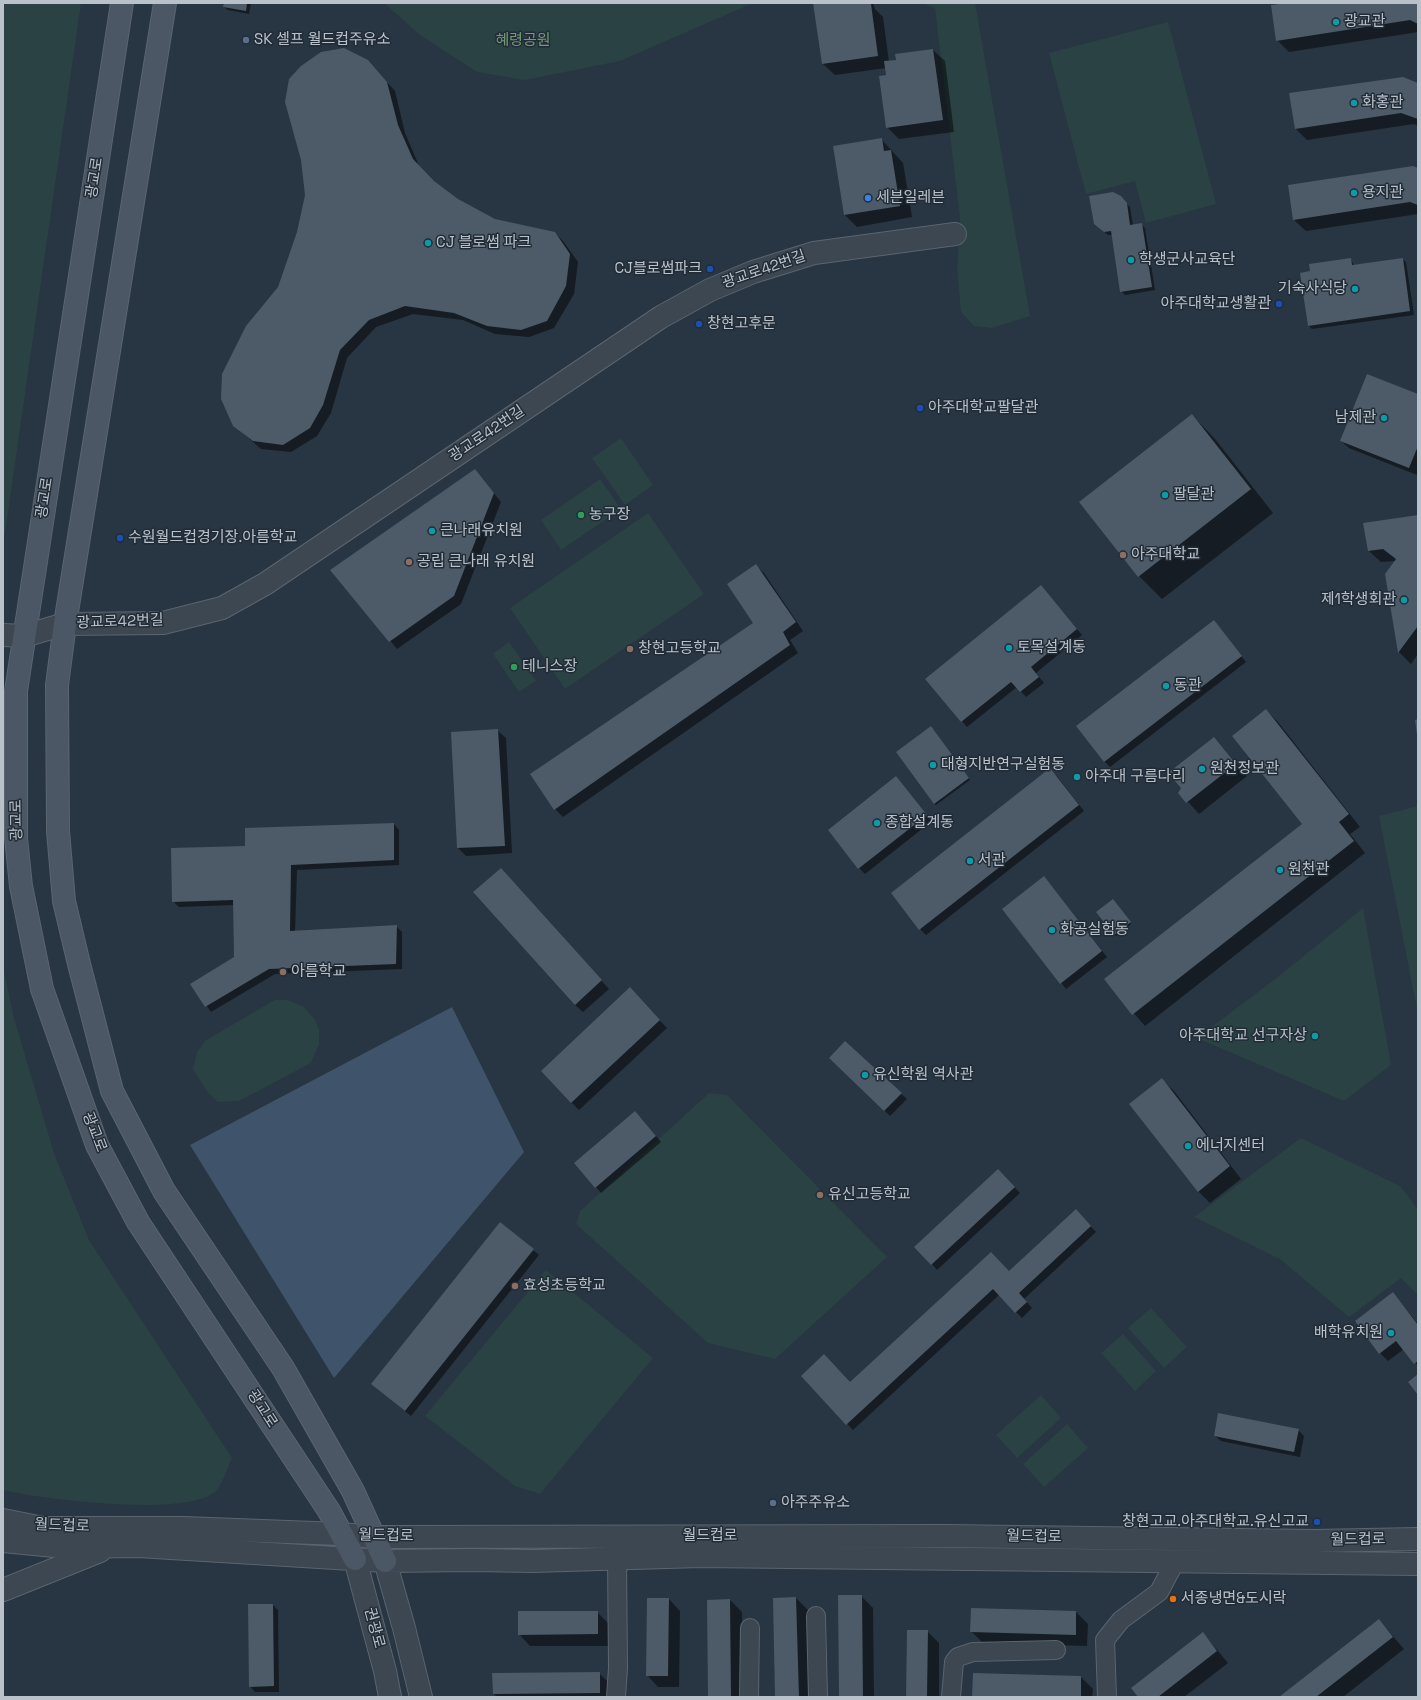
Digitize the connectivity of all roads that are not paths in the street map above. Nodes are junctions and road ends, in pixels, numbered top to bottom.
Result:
1 (122, 3) edge
2 (165, 3) edge
3 (955, 234) dead end
4 (65, 624) junction
5 (13, 635) edge
6 (3, 1520) edge
7 (340, 1534) junction
8 (374, 1538) junction
9 (1418, 1539) edge
10 (3, 1541) edge
11 (113, 1546) junction
12 (618, 1558) junction
13 (355, 1559) junction
14 (385, 1561) junction
15 (1175, 1562) junction
16 (1418, 1564) edge
17 (3, 1590) edge
18 (816, 1616) dead end
19 (750, 1628) dead end
20 (1056, 1650) dead end
21 (390, 1697) edge
22 (421, 1697) edge
23 (616, 1697) edge
24 (749, 1697) edge
25 (818, 1697) edge
26 (951, 1697) edge
27 (1107, 1697) edge

1 - 5 main road, 광교로
2 - 4 main road
3 - 4 street, 광교로42번길
4 - 5 street, 광교로42번길
4 - 8 main road
5 - 7 main road, 광교로
6 - 7 street, 월드컵로
7 - 8 street, 월드컵로
7 - 13 main road, 광교로
8 - 9 street, 월드컵로
8 - 14 main road
10 - 11 street, 월드컵로
11 - 13 street, 월드컵로
11 - 17 street
12 - 14 street, 월드컵로
12 - 15 street, 월드컵로
12 - 23 street
13 - 14 street, 월드컵로
13 - 21 street, 권광로
14 - 22 street, 권광로
15 - 16 street, 월드컵로
15 - 27 street
18 - 25 street
19 - 24 street
20 - 26 street

